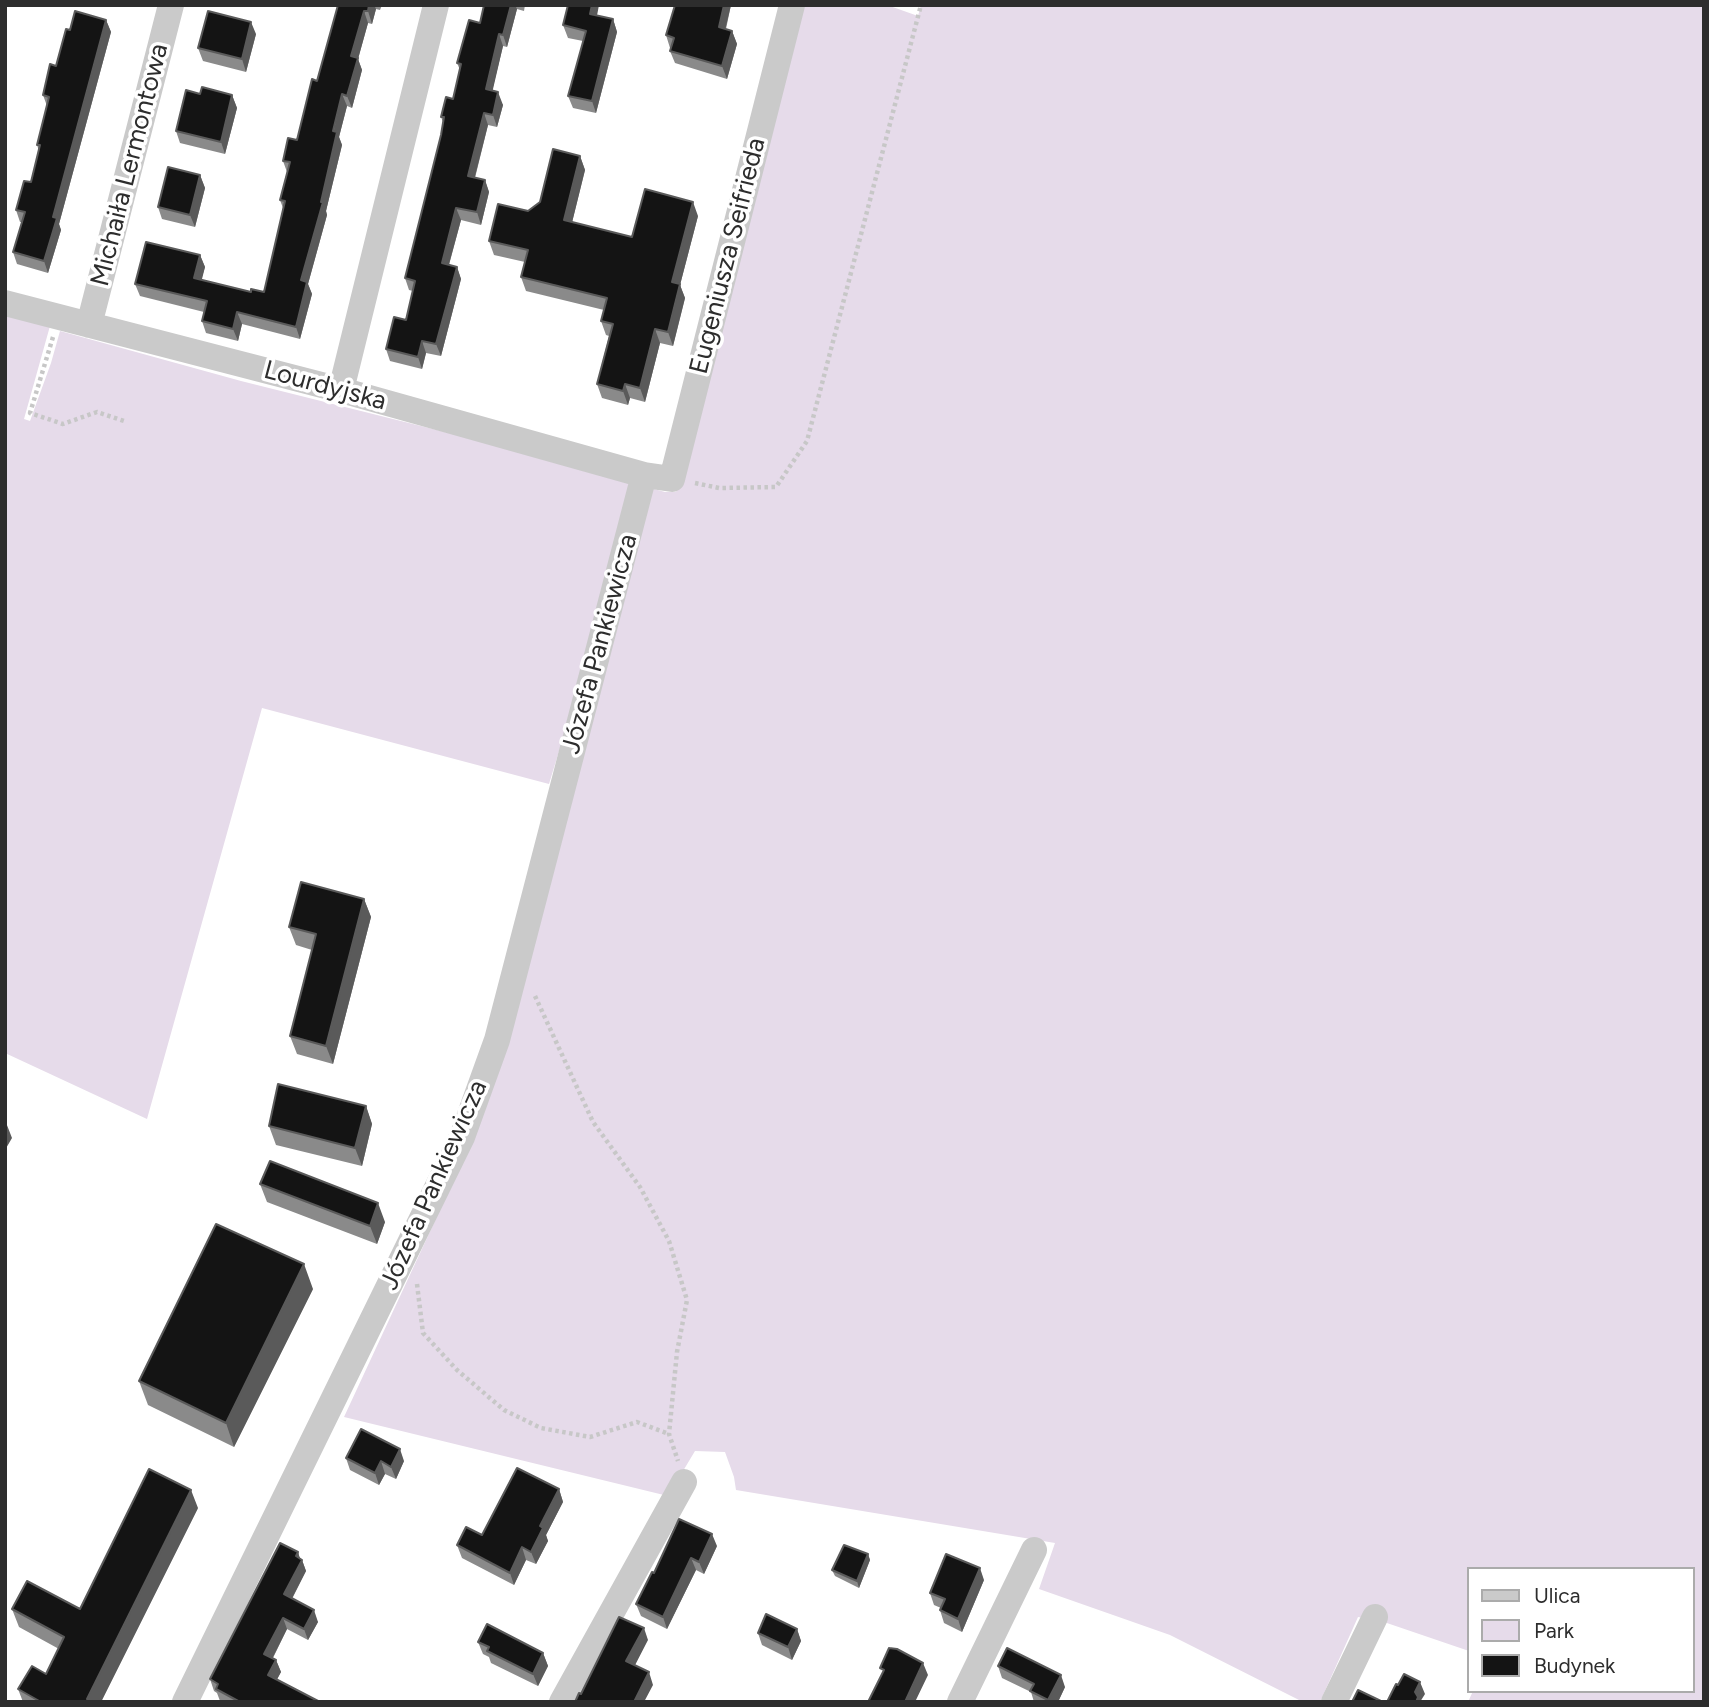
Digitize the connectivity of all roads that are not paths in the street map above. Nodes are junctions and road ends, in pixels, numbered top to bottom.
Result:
1 (171, 5) edge
2 (436, 5) edge
3 (792, 5) edge
4 (5, 303) edge
5 (89, 324) junction
6 (341, 390) junction
7 (644, 475) junction
8 (684, 1482) road end
9 (1034, 1550) dead end
10 (1375, 1617) dead end
11 (185, 1702) edge
12 (562, 1702) edge
13 (960, 1702) edge
14 (1334, 1702) edge

1 - 5 street, Michaiła Lermontowa
2 - 6 street
3 - 7 street, Eugeniusza Seifrieda
4 - 5 street, Lourdyjska
5 - 6 street, Lourdyjska
6 - 7 street, Lourdyjska
7 - 11 street, Józefa Pankiewicza
8 - 12 street
9 - 13 street
10 - 14 street

